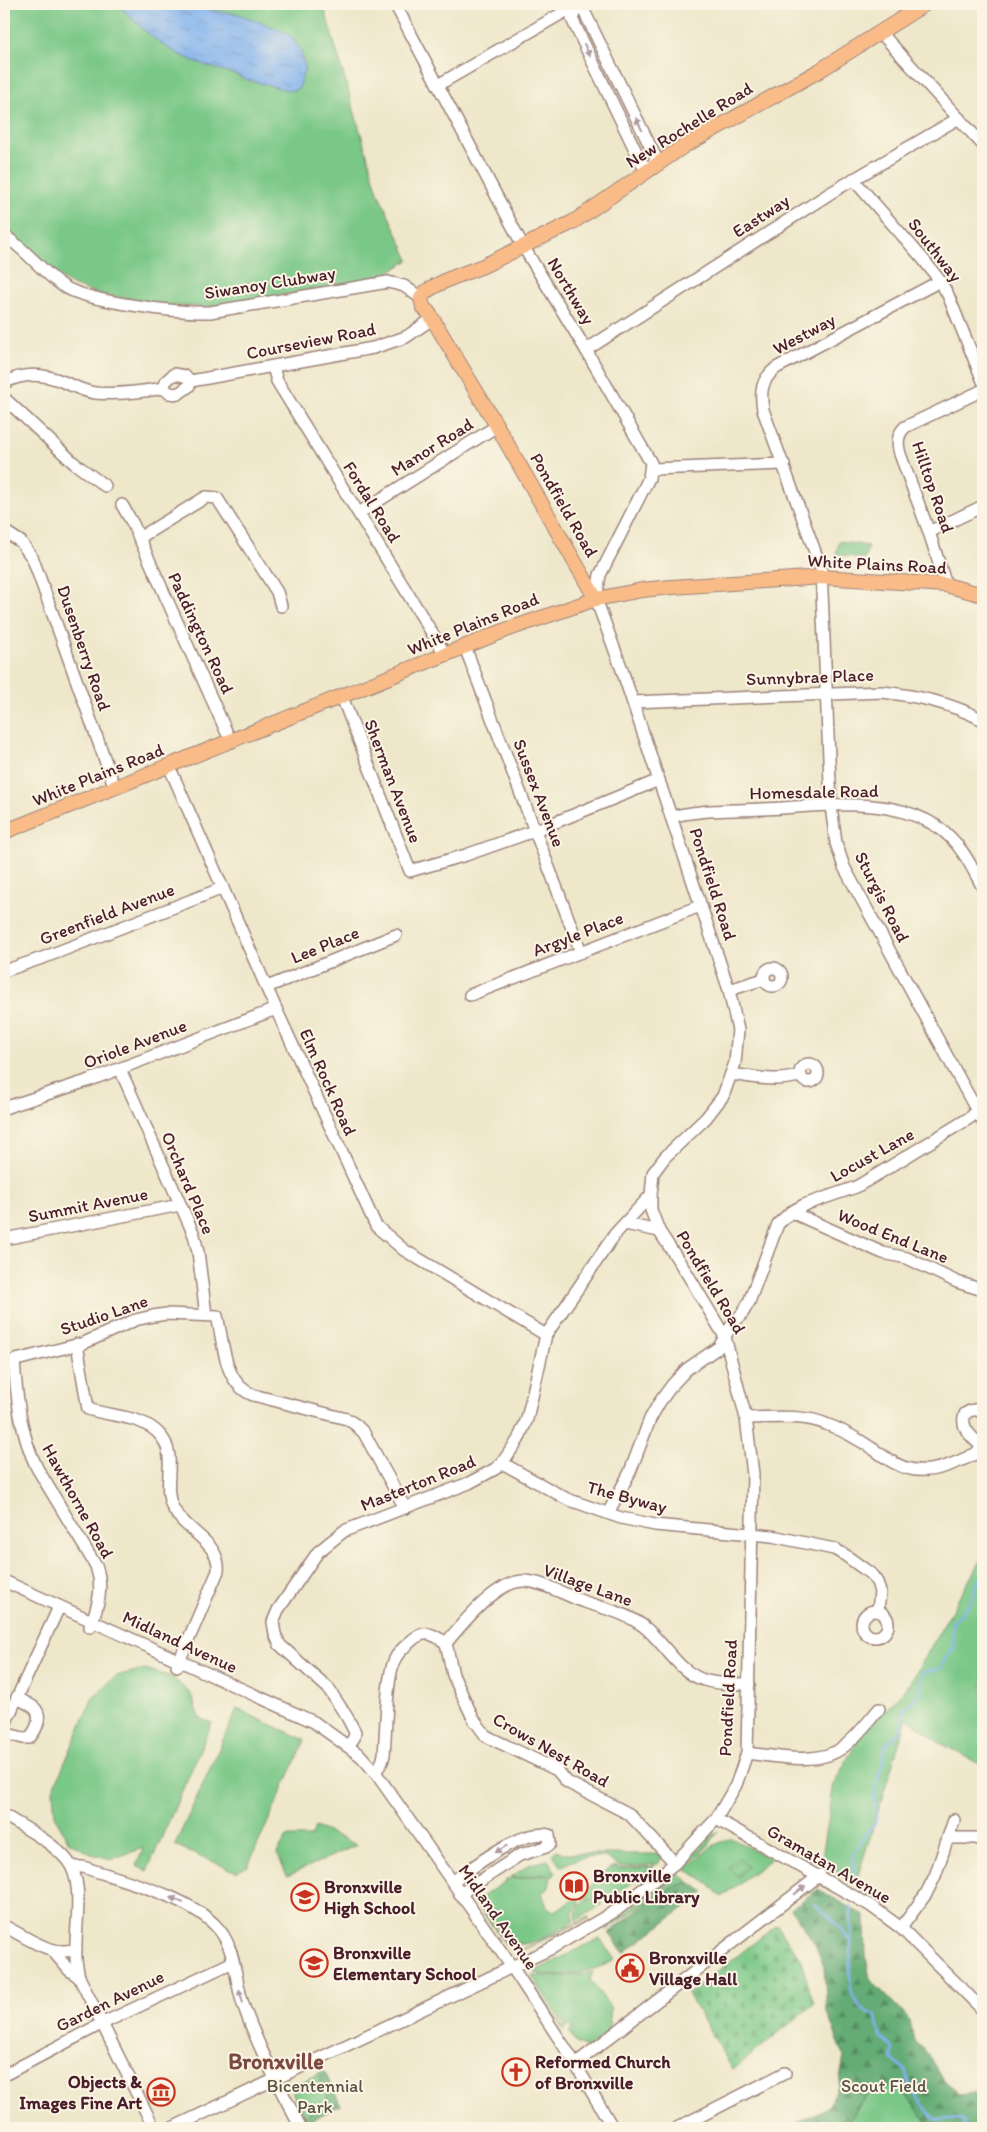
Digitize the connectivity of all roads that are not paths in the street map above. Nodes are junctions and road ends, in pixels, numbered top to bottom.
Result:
1 (395, 4) edge
2 (579, 4) edge
3 (924, 4) edge
4 (880, 33) junction
5 (438, 85) junction
6 (959, 118) junction
7 (983, 145) edge
8 (652, 169) junction
9 (853, 179) junction
10 (4, 236) edge
11 (524, 246) junction
12 (469, 273) junction
13 (940, 281) junction
14 (421, 298) junction
15 (430, 316) junction
16 (586, 350) junction
17 (273, 367) junction
18 (191, 381) junction
19 (983, 381) edge
20 (4, 383) edge
21 (164, 388) junction
22 (983, 390) edge
23 (4, 398) edge
24 (497, 426) junction
25 (784, 464) junction
26 (652, 469) junction
27 (105, 486) dead end
28 (122, 504) dead end
29 (983, 506) edge
30 (359, 513) junction
31 (4, 531) edge
32 (930, 532) junction
33 (139, 538) junction
34 (822, 577) junction
35 (946, 585) junction
36 (983, 595) edge
37 (596, 598) junction
38 (281, 606) dead end
39 (465, 647) junction
40 (445, 654) junction
41 (827, 694) junction
42 (342, 697) junction
43 (633, 702) junction
44 (983, 720) edge
45 (231, 742) junction
46 (169, 766) junction
47 (659, 780) junction
48 (115, 788) junction
49 (831, 806) junction
50 (671, 817) junction
51 (534, 831) junction
52 (4, 832) edge
53 (223, 888) junction
54 (983, 888) edge
55 (700, 906) junction
56 (396, 935) dead end
57 (581, 952) junction
58 (4, 971) edge
59 (764, 980) dead end
60 (267, 987) junction
61 (729, 990) junction
62 (470, 995) dead end
63 (276, 1008) junction
64 (120, 1069) junction
65 (731, 1074) junction
66 (801, 1076) dead end
67 (980, 1107) edge
68 (4, 1108) edge
69 (983, 1122) edge
70 (651, 1195) junction
71 (180, 1205) junction
72 (791, 1212) junction
73 (625, 1224) junction
74 (658, 1230) junction
75 (4, 1239) edge
76 (983, 1290) edge
77 (212, 1316) junction
78 (546, 1334) junction
79 (725, 1338) junction
80 (78, 1344) junction
81 (9, 1362) edge
82 (983, 1414) edge
83 (746, 1418) junction
84 (983, 1449) edge
85 (502, 1463) junction
86 (405, 1508) junction
87 (608, 1513) junction
88 (752, 1534) junction
89 (4, 1582) edge
90 (4, 1588) edge
91 (57, 1610) junction
92 (878, 1612) dead end
93 (91, 1624) junction
94 (446, 1643) junction
95 (178, 1664) junction
96 (749, 1684) junction
97 (17, 1698) junction
98 (878, 1709) dead end
99 (4, 1726) edge
100 (4, 1733) edge
101 (348, 1746) junction
102 (747, 1753) junction
103 (375, 1772) junction
104 (4, 1815) edge
105 (716, 1819) junction
106 (954, 1820) dead end
107 (948, 1838) junction
108 (518, 1840) junction
109 (983, 1840) edge
110 (523, 1854) junction
111 (675, 1863) junction
112 (72, 1867) junction
113 (820, 1875) junction
114 (452, 1882) junction
115 (460, 1894) junction
116 (4, 1926) edge
117 (901, 1928) junction
118 (76, 1949) junction
119 (52, 1950) junction
120 (233, 1962) junction
121 (512, 1967) junction
122 (79, 1977) junction
123 (983, 2010) edge
124 (101, 2024) junction
125 (575, 2064) junction
126 (785, 2073) dead end
127 (4, 2075) edge
128 (276, 2078) junction
129 (154, 2128) edge
130 (172, 2128) edge
131 (300, 2128) edge
132 (614, 2128) edge
133 (677, 2128) edge

1 - 5 street, Northway
2 - 5 street
2 - 8 street
3 - 4 main road, New Rochelle Road
4 - 6 street
4 - 8 main road, New Rochelle Road
5 - 11 street, Northway
6 - 7 street
6 - 9 street, Eastway
8 - 11 main road, New Rochelle Road
9 - 13 street, Southway
9 - 16 street, Eastway
10 - 14 street, Siwanoy Clubway
11 - 12 main road, New Rochelle Road
11 - 16 street, Northway
12 - 14 main road, New Rochelle Road
12 - 15 main road, New Rochelle Road
13 - 19 street, Southway
13 - 25 street, Westway
14 - 15 main road
15 - 17 street, Courseview Road
15 - 24 main road, Pondfield Road
16 - 26 street, Northway
17 - 18 street, Courseview Road
17 - 30 street, Fordal Road
18 - 21 street, Courseview Road
18 - 21 street, Courseview Road
20 - 21 street, Courseview Road
22 - 32 street, Hilltop Road
23 - 27 street
24 - 30 street, Manor Road
24 - 37 main road, Pondfield Road
25 - 26 street
25 - 34 street, Westway
26 - 37 street
28 - 33 street, Paddington Road
29 - 32 street
30 - 40 street, Fordal Road
31 - 48 street, Dusenberry Road
32 - 35 street, Hilltop Road
33 - 38 street
33 - 45 street, Paddington Road
34 - 35 main road, White Plains Road
34 - 37 main road, White Plains Road
34 - 41 street, Sturgis Road
35 - 36 main road, White Plains Road
37 - 39 main road, White Plains Road
37 - 43 street, Pondfield Road
39 - 40 main road, White Plains Road
39 - 51 street, Sussex Avenue
40 - 42 main road, White Plains Road
41 - 43 street, Sunnybrae Place
41 - 44 street, Sunnybrae Place
41 - 49 street, Sturgis Road
42 - 45 main road, White Plains Road
42 - 51 street, Sherman Avenue
43 - 47 street, Pondfield Road
45 - 46 main road, White Plains Road
46 - 48 main road, White Plains Road
46 - 53 street, Elm Rock Road
47 - 50 street, Pondfield Road
47 - 51 street
48 - 52 main road, White Plains Road
49 - 50 street, Homesdale Road
49 - 54 street, Homesdale Road
49 - 67 street, Sturgis Road
50 - 55 street, Pondfield Road
51 - 57 street, Sussex Avenue
53 - 58 street, Greenfield Avenue
53 - 60 street, Elm Rock Road
55 - 57 street, Argyle Place
55 - 61 street, Pondfield Road
56 - 60 street, Lee Place
57 - 62 street, Argyle Place
59 - 61 street
60 - 63 street, Elm Rock Road
61 - 65 street, Pondfield Road
63 - 64 street, Oriole Avenue
63 - 78 street, Elm Rock Road
64 - 68 street, Oriole Avenue
64 - 71 street, Orchard Place
65 - 66 street
65 - 70 street, Pondfield Road
67 - 69 street, Sturgis Road
67 - 72 street, Locust Lane
70 - 73 street, Masterton Road
70 - 74 street, Pondfield Road
71 - 75 street, Summit Avenue
71 - 77 street, Orchard Place
72 - 76 street, Wood End Lane
72 - 79 street, Locust Lane
73 - 74 street
73 - 78 street, Masterton Road
74 - 79 street, Pondfield Road
77 - 80 street, Studio Lane
77 - 86 street, Orchard Place
78 - 85 street, Masterton Road
79 - 83 street, Pondfield Road
79 - 87 street, Locust Lane
80 - 81 street, Studio Lane
80 - 95 street
81 - 93 street, Hawthorne Road
82 - 84 street
83 - 84 street
83 - 88 street, Pondfield Road
85 - 86 street, Masterton Road
85 - 87 street, The Byway
86 - 101 street, Masterton Road
87 - 88 street, The Byway
88 - 92 street, The Byway
88 - 96 street, Pondfield Road
89 - 91 street, Midland Avenue
90 - 91 street, Midland Avenue
91 - 93 street, Midland Avenue
91 - 97 street
93 - 95 street, Midland Avenue
94 - 96 street, Village Lane
94 - 103 street
94 - 111 street, Crows Nest Road
95 - 101 street, Midland Avenue
96 - 102 street, Pondfield Road
97 - 99 street
97 - 100 street
98 - 102 street
101 - 103 street, Midland Avenue
102 - 105 street, Pondfield Road
103 - 114 street, Midland Avenue
104 - 112 street
105 - 111 street, Pondfield Road
105 - 113 street, Gramatan Avenue
106 - 107 street
107 - 109 street
107 - 117 street
108 - 110 street
108 - 110 street
108 -> 114 street
110 - 115 street
111 - 121 street, Pondfield Road
112 - 118 street
120 -> 112 street
113 - 117 street, Gramatan Avenue
125 -> 113 street
114 - 115 street, Midland Avenue
115 - 121 street, Midland Avenue
116 - 119 street
117 - 123 street, Gramatan Avenue
118 - 119 street
118 - 122 street
119 - 122 street
120 - 124 street, Garden Avenue
128 -> 120 street
121 - 125 street, Midland Avenue
121 - 128 street, Pondfield Road
122 - 124 street
124 - 127 street, Garden Avenue
124 - 129 street
125 - 132 street, Midland Avenue
126 - 133 street
128 - 130 street, Pondfield Road
128 - 131 street

